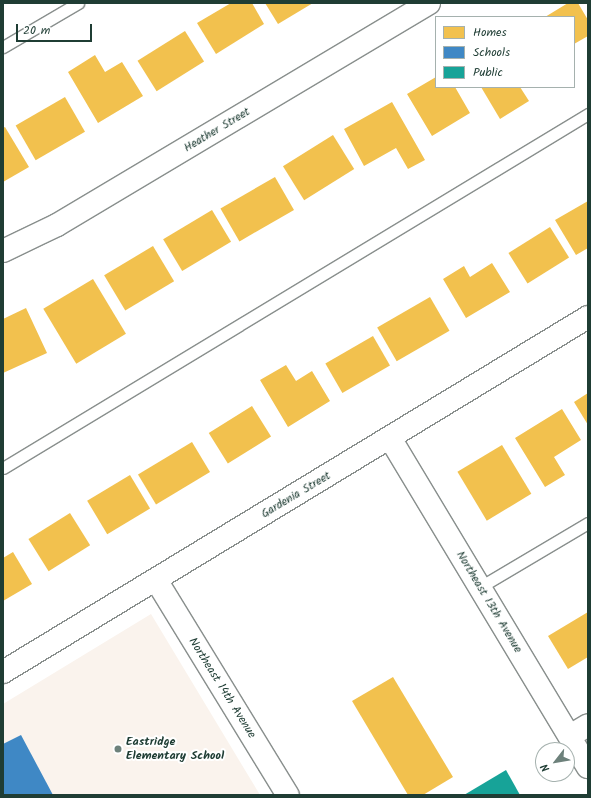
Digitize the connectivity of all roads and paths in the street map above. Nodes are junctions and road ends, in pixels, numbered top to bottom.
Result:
1 (78, 3) edge
2 (429, 3) edge
3 (3, 47) edge
4 (588, 114) edge
5 (3, 252) edge
6 (588, 317) edge
7 (390, 438) junction
8 (3, 468) edge
9 (588, 523) edge
10 (156, 580) junction
11 (480, 588) junction
12 (3, 672) edge
13 (588, 725) edge
14 (570, 736) junction
15 (588, 767) edge
16 (288, 795) edge

1 - 3 lane
2 - 5 street, Heather Street
4 - 8 lane
6 - 7 street, Gardenia Street
7 - 10 street, Gardenia Street
7 - 11 street, Northeast 13th Avenue
9 - 11 lane
10 - 12 street, Gardenia Street
10 - 16 street, Northeast 14th Avenue
11 - 14 street, Northeast 13th Avenue
13 - 14 street
14 - 15 street, Northeast 13th Avenue

